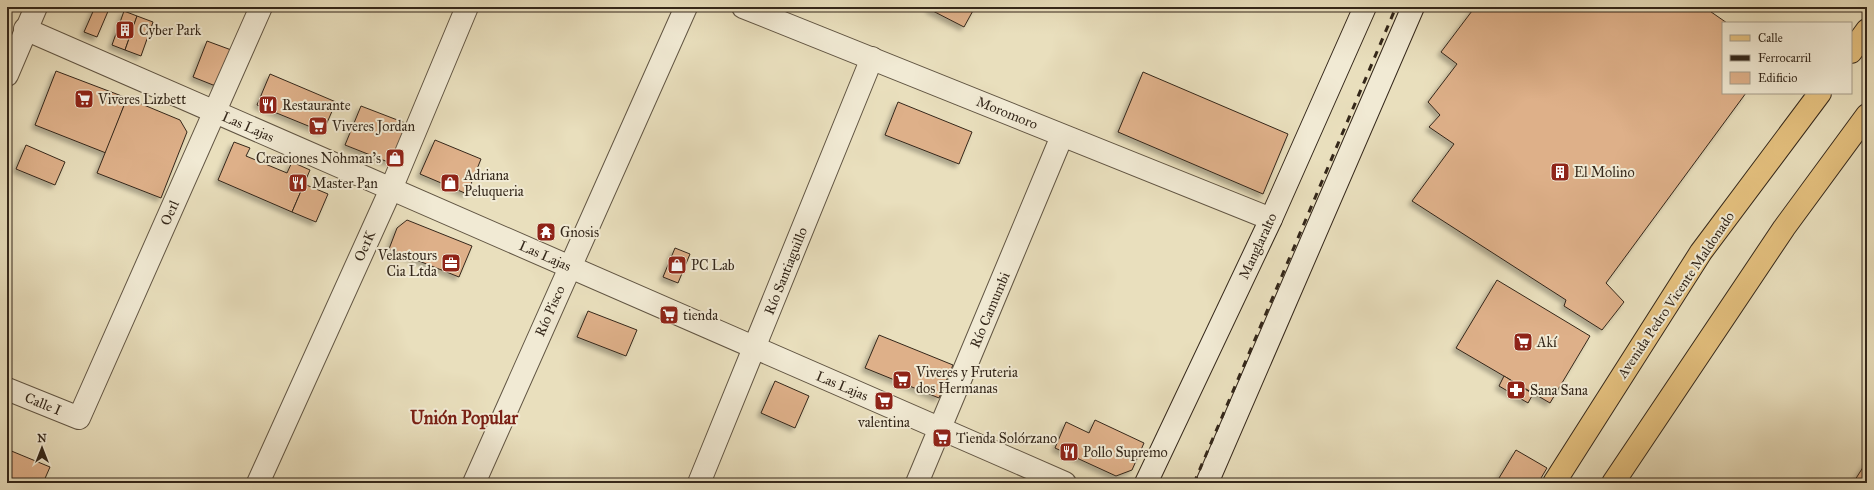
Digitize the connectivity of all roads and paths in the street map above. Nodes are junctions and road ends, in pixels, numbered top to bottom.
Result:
1 (36, 7) edge
2 (261, 7) edge
3 (467, 7) edge
4 (686, 7) edge
5 (743, 7) edge
6 (1365, 7) edge
7 (1413, 7) edge
8 (25, 29) junction
9 (1867, 30) edge
10 (1852, 51) edge
11 (872, 58) junction
12 (7, 75) edge
13 (1819, 94) edge
14 (214, 112) junction
15 (1867, 115) edge
16 (1062, 136) junction
17 (391, 189) junction
18 (1271, 219) junction
19 (570, 267) junction
20 (755, 348) junction
21 (7, 389) edge
22 (79, 418) joint
23 (941, 429) junction
24 (258, 483) edge
25 (474, 483) edge
26 (698, 483) edge
27 (918, 483) edge
28 (1065, 483) edge
29 (1146, 483) edge
30 (1207, 483) edge
31 (1554, 483) edge
32 (1614, 483) edge

1 - 8 street
2 - 14 street, Oe1l
3 - 17 street, Oe1K
4 - 19 street, Río Pisco
5 - 11 street, Moromoro
6 - 18 street, Manglaralto
7 - 30 street
8 - 12 street
8 - 14 street, Las Lajas
9 - 10 main road
11 - 16 street, Moromoro
11 - 20 street, Río Santiaguillo
13 - 31 main road, Avenida Pedro Vicente Maldonado
14 - 17 street, Las Lajas
14 - 22 street, Oe1l
15 - 32 main road
16 - 18 street, Moromoro
16 - 23 street, Río Camumbi
17 - 19 street, Las Lajas
17 - 24 street, Oe1K
18 - 29 street, Manglaralto
19 - 20 street, Las Lajas
19 - 25 street, Río Pisco
20 - 23 street, Las Lajas
20 - 26 street, Río Santiaguillo
21 - 22 street, Calle I
23 - 27 street, Río Camumbi
23 - 28 street, Las Lajas

